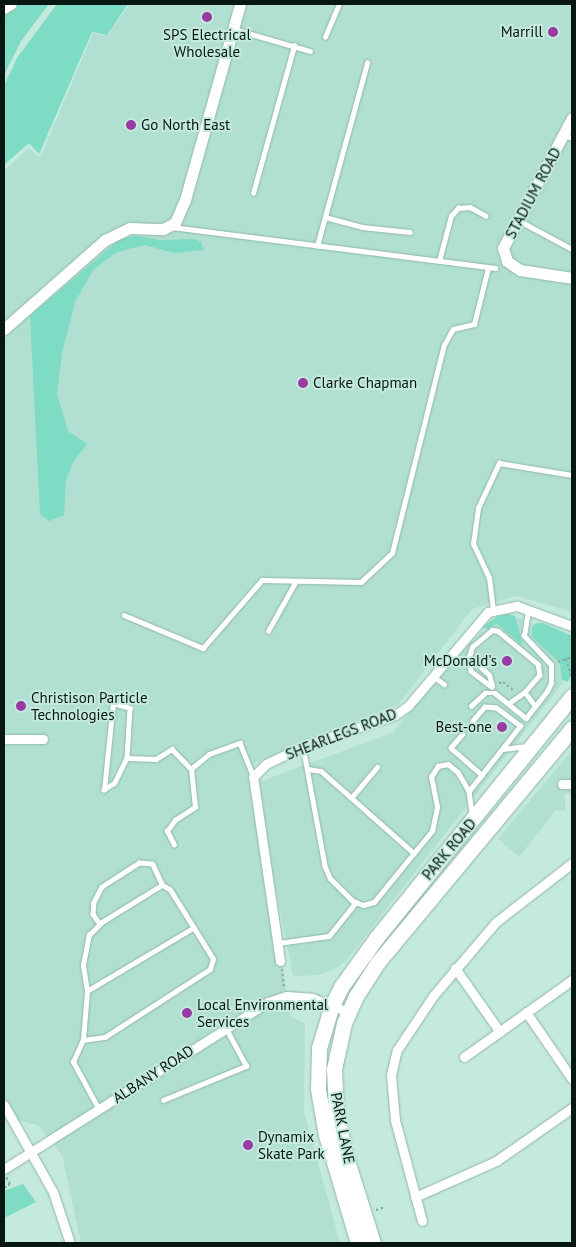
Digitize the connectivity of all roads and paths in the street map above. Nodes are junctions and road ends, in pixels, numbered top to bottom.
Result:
1 (12, 4) edge
2 (240, 4) edge
3 (339, 4) edge
4 (4, 9) edge
5 (233, 29) junction
6 (325, 37) dead end
7 (294, 46) junction
8 (310, 51) dead end
9 (367, 63) dead end
10 (572, 118) edge
11 (568, 136) edge
12 (253, 193) dead end
13 (486, 216) dead end
14 (324, 217) junction
15 (519, 220) junction
16 (169, 227) junction
17 (410, 232) dead end
18 (317, 246) junction
19 (572, 249) edge
20 (439, 261) junction
21 (488, 268) junction
22 (495, 268) dead end
23 (572, 278) edge
24 (4, 328) edge
25 (572, 475) edge
26 (296, 581) junction
27 (528, 609) junction
28 (493, 610) junction
29 (124, 615) dead end
30 (572, 626) edge
31 (268, 631) dead end
32 (469, 657) junction
33 (572, 657) edge
34 (566, 659) junction
35 (551, 665) junction
36 (433, 676) junction
37 (572, 678) edge
38 (444, 684) dead end
39 (492, 686) junction
40 (517, 691) dead end
41 (525, 692) junction
42 (495, 693) junction
43 (572, 696) edge
44 (509, 703) junction
45 (471, 706) dead end
46 (535, 706) junction
47 (473, 721) dead end
48 (572, 728) edge
49 (462, 734) dead end
50 (42, 738) dead end
51 (4, 739) edge
52 (536, 745) junction
53 (303, 746) junction
54 (503, 749) junction
55 (127, 758) junction
56 (377, 766) dead end
57 (191, 769) junction
58 (308, 769) junction
59 (482, 775) junction
60 (253, 777) junction
61 (562, 784) dead end
62 (572, 784) edge
63 (469, 790) junction
64 (352, 797) junction
65 (471, 822) junction
66 (174, 845) dead end
67 (414, 853) junction
68 (572, 863) edge
69 (162, 885) junction
70 (356, 902) junction
71 (100, 924) junction
72 (193, 928) junction
73 (278, 943) junction
74 (280, 961) joint
75 (456, 968) junction
76 (572, 980) edge
77 (87, 991) junction
78 (286, 996) junction
79 (332, 1006) junction
80 (349, 1012) junction
81 (526, 1012) junction
82 (226, 1028) junction
83 (500, 1032) junction
84 (83, 1040) junction
85 (464, 1057) dead end
86 (572, 1079) edge
87 (163, 1100) dead end
88 (4, 1105) edge
89 (572, 1108) edge
90 (99, 1110) junction
91 (30, 1154) junction
92 (4, 1169) edge
93 (4, 1174) edge
94 (4, 1188) edge
95 (415, 1197) junction
96 (386, 1207) dead end
97 (372, 1212) dead end
98 (422, 1221) dead end
99 (70, 1243) edge
100 (358, 1243) edge
101 (373, 1243) edge

1 - 4 street
2 - 5 street
3 - 6 lane
5 - 7 lane
5 - 16 street
7 - 8 lane
7 - 12 lane
9 - 14 lane
10 - 11 street, STADIUM ROAD
11 - 15 street, STADIUM ROAD
13 - 20 lane
14 - 17 lane
14 - 18 lane
15 - 19 lane
15 - 23 street, STADIUM ROAD
16 - 18 lane
16 - 24 street
18 - 20 lane
20 - 21 lane
21 - 22 lane
21 - 26 lane
25 - 28 lane
26 - 29 lane
26 - 31 lane
27 - 28 street
27 - 30 street
27 - 35 lane
28 - 36 street, SHEARLEGS ROAD
32 - 39 lane
32 - 39 lane
32 - 41 lane
33 - 34 path
34 - 35 path
34 - 37 path
35 - 46 lane
36 - 38 lane
36 - 53 street, SHEARLEGS ROAD
39 - 40 path
39 - 42 lane
41 - 44 lane
41 - 46 lane
42 - 44 lane
42 - 45 lane
43 - 52 highway, PARK ROAD
44 - 46 lane
47 - 54 lane
48 - 80 highway, PARK ROAD
49 - 59 lane
50 - 51 street
52 - 54 lane
52 - 65 highway, PARK ROAD
53 - 58 lane
53 - 60 street, SHEARLEGS ROAD
54 - 59 lane
55 - 55 lane
55 - 57 lane
56 - 64 lane
57 - 60 lane
57 - 66 lane
58 - 64 lane
58 - 70 lane
59 - 63 lane
60 - 73 street
61 - 62 street
63 - 65 lane
63 - 67 lane
64 - 67 lane
65 - 79 highway, PARK ROAD
67 - 70 lane
68 - 75 street
69 - 71 lane
69 - 71 lane
69 - 72 lane
70 - 73 lane
71 - 77 lane
72 - 77 lane
72 - 84 lane
73 - 74 street
74 - 78 path
75 - 83 street
75 - 95 street
76 - 81 street
77 - 84 lane
78 - 79 street, ALBANY ROAD
78 - 82 street, ALBANY ROAD
79 - 80 street, ALBANY ROAD
79 - 100 highway, PARK LANE
80 - 101 highway, PARK LANE
81 - 83 street
81 - 86 street
82 - 87 lane
82 - 90 street, ALBANY ROAD
83 - 85 street
84 - 90 lane
88 - 91 street
89 - 95 street
90 - 91 street, ALBANY ROAD
91 - 92 street, ALBANY ROAD
91 - 99 street
93 - 94 path
95 - 98 street
96 - 97 path

